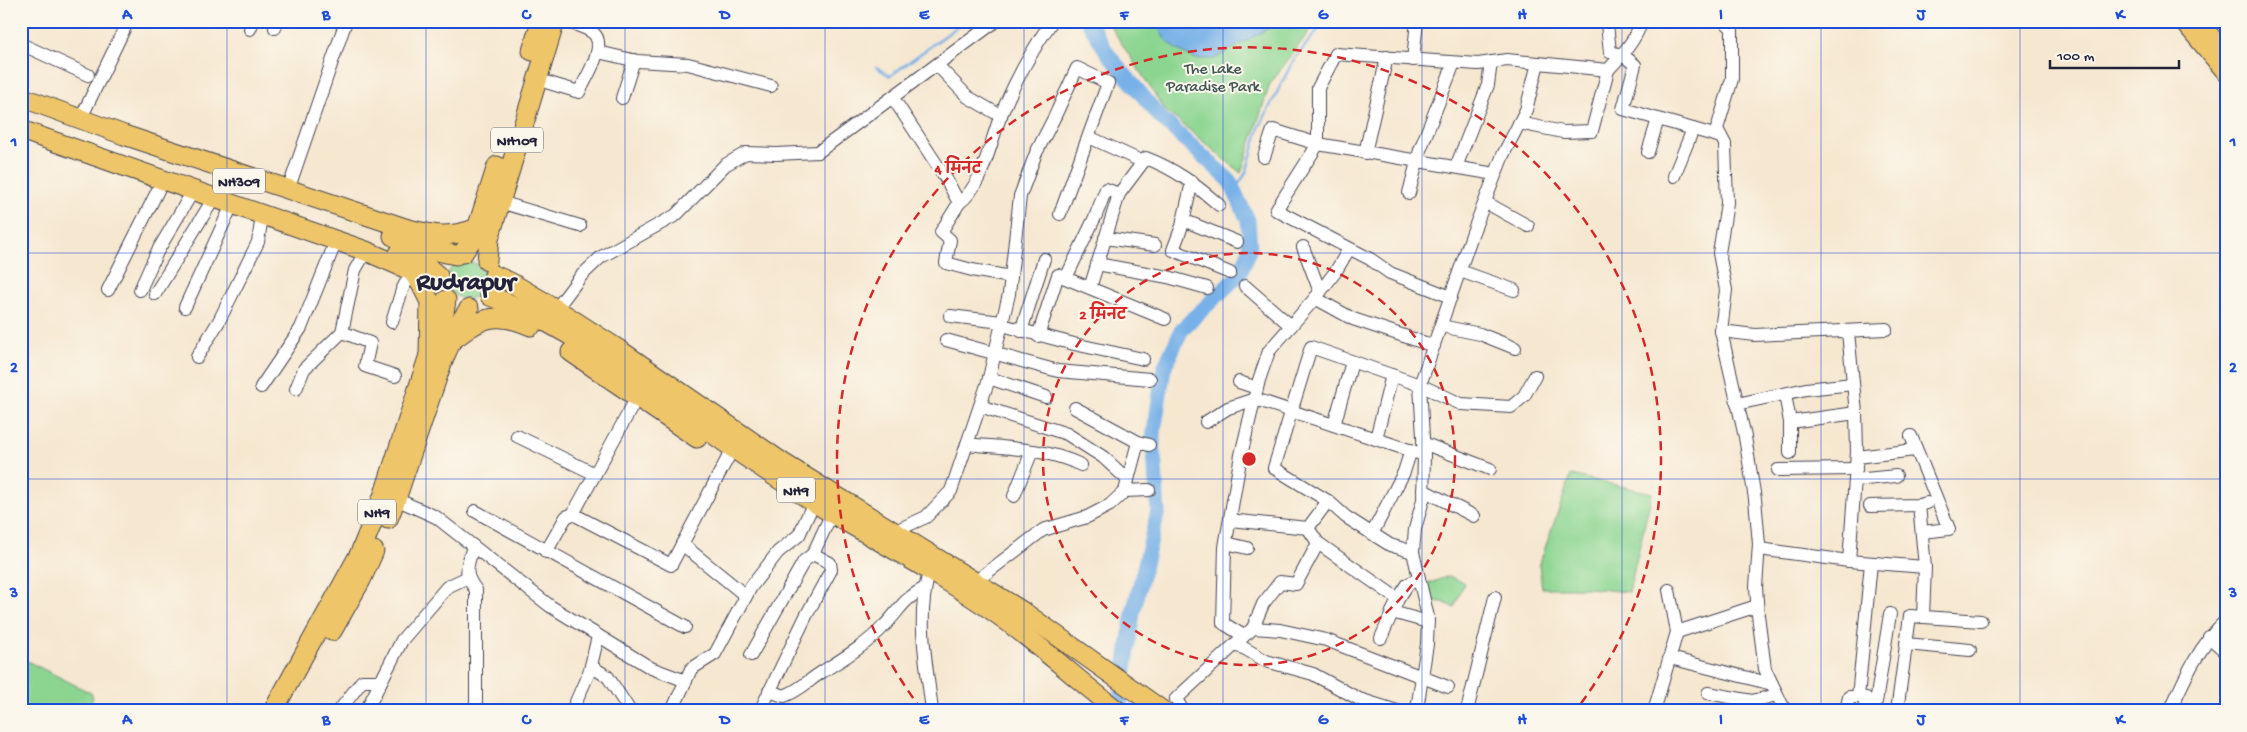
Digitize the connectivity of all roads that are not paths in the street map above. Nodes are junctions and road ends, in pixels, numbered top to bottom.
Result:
1 (128, 21) edge
2 (346, 21) edge
3 (541, 21) edge
4 (554, 21) edge
5 (567, 21) edge
6 (996, 21) edge
7 (1052, 21) edge
8 (1418, 21) edge
9 (1604, 21) edge
10 (1642, 21) edge
11 (2182, 21) edge
12 (2199, 21) edge
13 (1731, 23) edge
14 (21, 44) edge
15 (598, 52) junction
16 (2226, 52) edge
17 (1623, 54) junction
18 (1387, 57) junction
19 (634, 60) junction
20 (1413, 60) junction
21 (1491, 62) junction
22 (1454, 63) junction
23 (1538, 63) junction
24 (937, 65) junction
25 (1608, 70) junction
26 (2226, 74) edge
27 (88, 75) dead end
28 (536, 79) junction
29 (771, 86) dead end
30 (21, 97) edge
31 (622, 98) dead end
32 (892, 98) junction
33 (21, 107) edge
34 (1001, 116) junction
35 (1658, 119) junction
36 (21, 120) edge
37 (1520, 122) junction
38 (79, 123) junction
39 (21, 130) edge
40 (1693, 130) junction
41 (1089, 137) junction
42 (1721, 137) junction
43 (510, 142) junction
44 (1318, 144) junction
45 (1648, 152) dead end
46 (1365, 153) junction
47 (1264, 158) dead end
48 (1143, 162) junction
49 (1417, 162) junction
50 (1456, 167) junction
51 (1495, 174) junction
52 (164, 175) junction
53 (1674, 176) dead end
54 (1192, 182) junction
55 (193, 191) junction
56 (1409, 193) dead end
57 (286, 194) junction
58 (1119, 194) junction
59 (214, 198) junction
60 (500, 202) junction
61 (1484, 202) junction
62 (959, 203) junction
63 (232, 205) junction
64 (1219, 205) dead end
65 (1060, 214) dead end
66 (262, 216) junction
67 (1183, 220) junction
68 (580, 226) dead end
69 (1528, 226) dead end
70 (477, 228) junction
71 (376, 237) junction
72 (1105, 238) junction
73 (336, 241) junction
74 (1237, 242) dead end
75 (1155, 245) dead end
76 (1303, 248) dead end
77 (1349, 249) junction
78 (460, 254) junction
79 (1044, 259) dead end
80 (1097, 264) junction
81 (412, 271) junction
82 (1460, 271) junction
83 (497, 273) junction
84 (1230, 273) dead end
85 (438, 276) junction
86 (1011, 277) junction
87 (1066, 278) junction
88 (1245, 286) dead end
89 (1090, 288) junction
90 (1207, 288) dead end
91 (108, 290) dead end
92 (140, 290) dead end
93 (1514, 290) dead end
94 (155, 294) dead end
95 (1317, 295) junction
96 (490, 296) junction
97 (1451, 297) junction
98 (446, 300) junction
99 (185, 307) dead end
100 (469, 309) junction
101 (556, 309) junction
102 (950, 316) dead end
103 (1164, 319) dead end
104 (392, 322) dead end
105 (1002, 324) junction
106 (1290, 326) junction
107 (1441, 326) junction
108 (1886, 329) dead end
109 (1021, 331) junction
110 (1721, 331) junction
111 (342, 332) junction
112 (1848, 332) junction
113 (1038, 336) junction
114 (946, 340) dead end
115 (451, 341) junction
116 (1434, 346) junction
117 (1515, 348) dead end
118 (995, 354) junction
119 (429, 355) junction
120 (197, 357) dead end
121 (1143, 358) dead end
122 (1352, 362) junction
123 (1392, 375) junction
124 (395, 376) dead end
125 (1535, 376) dead end
126 (989, 378) junction
127 (1150, 379) dead end
128 (1239, 382) dead end
129 (1853, 384) junction
130 (1420, 385) junction
131 (261, 387) dead end
132 (296, 389) dead end
133 (640, 391) junction
134 (1256, 393) junction
135 (1785, 394) junction
136 (1046, 397) dead end
137 (1738, 404) junction
138 (980, 406) junction
139 (1075, 408) dead end
140 (1291, 411) junction
141 (1856, 413) junction
142 (1206, 422) dead end
143 (1790, 422) junction
144 (1334, 425) junction
145 (517, 436) dead end
146 (1911, 436) dead end
147 (1376, 439) junction
148 (967, 444) junction
149 (1424, 449) junction
150 (1411, 450) junction
151 (1915, 450) junction
152 (1032, 451) junction
153 (730, 453) junction
154 (1790, 453) dead end
155 (1081, 465) dead end
156 (1490, 469) dead end
157 (1856, 469) junction
158 (1778, 470) dead end
159 (595, 474) junction
160 (1896, 476) dead end
161 (1127, 485) junction
162 (1149, 490) dead end
163 (1423, 490) junction
164 (390, 496) junction
165 (1014, 496) dead end
166 (1936, 499) junction
167 (1328, 500) junction
168 (1919, 505) junction
169 (1870, 506) dead end
170 (811, 507) junction
171 (475, 511) dead end
172 (573, 514) junction
173 (1474, 516) dead end
174 (829, 518) junction
175 (1230, 520) junction
176 (1308, 528) junction
177 (893, 532) junction
178 (1922, 532) junction
179 (1372, 534) junction
180 (1226, 543) junction
181 (1318, 543) junction
182 (682, 544) junction
183 (473, 546) junction
184 (1247, 548) dead end
185 (1759, 549) junction
186 (546, 552) junction
187 (1413, 552) junction
188 (813, 554) junction
189 (1849, 561) junction
190 (1871, 563) junction
191 (933, 564) junction
192 (1925, 567) junction
193 (468, 577) junction
194 (1419, 579) junction
195 (976, 582) junction
196 (923, 590) junction
197 (1669, 590) dead end
198 (746, 596) junction
199 (1495, 598) dead end
200 (1398, 599) junction
201 (1757, 606) junction
202 (1392, 612) junction
203 (1890, 614) dead end
204 (1923, 617) junction
205 (2226, 620) edge
206 (1981, 621) dead end
207 (1428, 622) junction
208 (685, 627) dead end
209 (1677, 632) junction
210 (598, 636) junction
211 (1245, 636) junction
212 (2209, 637) junction
213 (1381, 638) dead end
214 (1906, 644) junction
215 (1970, 650) dead end
216 (2226, 652) edge
217 (751, 655) dead end
218 (1670, 658) junction
219 (591, 666) junction
220 (1422, 678) junction
221 (297, 681) junction
222 (381, 681) junction
223 (686, 681) junction
224 (1448, 687) dead end
225 (1775, 690) junction
226 (769, 691) junction
227 (1708, 693) dead end
228 (1863, 703) edge
229 (1743, 705) edge
230 (1161, 709) edge
231 (273, 711) edge
232 (286, 711) edge
233 (339, 711) edge
234 (366, 711) edge
235 (476, 711) edge
236 (572, 711) edge
237 (630, 711) edge
238 (672, 711) edge
239 (760, 711) edge
240 (932, 711) edge
241 (1118, 711) edge
242 (1182, 711) edge
243 (1397, 711) edge
244 (1420, 711) edge
245 (1467, 711) edge
246 (1654, 711) edge
247 (1785, 711) edge
248 (1846, 711) edge
249 (1897, 711) edge
250 (2170, 711) edge

1 - 38 street
2 - 57 street
3 - 43 highway, NH109
4 - 28 highway, NH109
5 - 15 street
6 - 24 street
7 - 34 street
8 - 20 street
9 - 17 street
10 - 17 street
11 - 26 main road
12 - 16 main road
13 - 42 street
14 - 27 street
15 - 19 street
15 - 28 street
17 - 25 street
17 - 35 street
18 - 20 street
18 - 44 street
18 - 46 street
19 - 29 street
19 - 31 street
20 - 22 street
21 - 22 street
21 - 23 street
21 - 50 street
22 - 49 street
23 - 25 street
23 - 37 street
24 - 32 street
24 - 34 street
25 - 37 street
28 - 43 highway, NH109
30 - 38 highway
32 - 62 street
32 - 101 street
33 - 38 highway, NH309
34 - 62 street
35 - 40 street
35 - 45 street
36 - 52 highway, NH309
37 - 51 street
38 - 57 highway, NH309
39 - 52 highway
40 - 42 street
40 - 53 street
41 - 48 street
41 - 65 street
41 - 86 street
42 - 110 street
43 - 60 highway, NH109
43 - 70 highway, NH109
44 - 46 street
44 - 47 street
44 - 77 street
46 - 49 street
48 - 54 street
48 - 58 street
49 - 50 street
49 - 56 street
50 - 51 street
51 - 61 street
52 - 55 highway
52 - 71 highway, NH309
52 - 91 street
54 - 64 street
54 - 67 street
55 - 59 highway
55 - 92 street
57 - 71 highway, NH309
58 - 72 street
58 - 87 street
59 - 63 highway
59 - 94 street
60 - 68 street
60 - 83 highway
60 - 83 highway, NH109
61 - 69 street
61 - 82 street
62 - 86 street
63 - 66 highway
63 - 99 street
66 - 73 highway
66 - 120 street
67 - 74 street
67 - 84 street
70 - 71 highway
70 - 78 highway, NH109
71 - 73 highway
71 - 78 highway, NH309
71 - 81 highway
71 - 85 highway, NH309
71 - 111 street
72 - 75 street
72 - 80 street
73 - 131 street
76 - 95 street
77 - 95 street
77 - 97 street
78 - 83 highway, NH9
78 - 85 highway
79 - 109 street
80 - 89 street
80 - 90 street
81 - 104 street
81 - 119 highway
82 - 93 street
82 - 97 street
83 - 96 highway
83 - 101 highway, NH9
85 - 98 highway
86 - 105 street
87 - 89 street
87 - 113 street
88 - 106 street
89 - 103 street
95 - 106 street
95 - 116 street
96 - 100 highway, NH9
96 - 133 highway, NH9
97 - 107 street
98 - 100 highway
98 - 119 highway, NH9
100 - 115 highway, NH9
101 - 177 highway, NH9
102 - 105 street
105 - 109 street
105 - 118 street
106 - 134 street
107 - 116 street
107 - 117 street
108 - 112 street
109 - 113 street
110 - 112 street
110 - 137 street
111 - 124 street
111 - 132 street
112 - 129 street
113 - 121 street
114 - 118 street
115 - 133 highway
115 - 164 highway, NH9
116 - 130 street
118 - 126 street
118 - 127 street
119 - 164 highway, NH9
122 - 123 street
122 - 140 street
122 - 144 street
123 - 130 street
123 - 147 street
125 - 130 street
126 - 136 street
126 - 138 street
128 - 134 street
129 - 135 street
129 - 141 street
130 - 149 street
133 - 153 highway, NH9
133 - 159 street
134 - 140 street
134 - 142 street
134 - 175 street
135 - 137 street
135 - 143 street
137 - 185 street
138 - 148 street
138 - 161 street
139 - 161 street
140 - 144 street
140 - 167 street
141 - 143 street
141 - 157 street
143 - 154 street
144 - 147 street
145 - 159 street
146 - 151 street
147 - 150 street
148 - 152 street
148 - 177 street
149 - 150 street
149 - 156 street
149 - 163 street
150 - 179 street
151 - 157 street
151 - 166 street
152 - 155 street
152 - 165 street
153 - 170 highway, NH9
153 - 182 street
157 - 158 street
157 - 160 street
157 - 189 street
159 - 172 street
161 - 162 street
161 - 195 street
163 - 173 street
163 - 187 street
164 - 183 street
164 - 221 highway, NH9
166 - 168 street
166 - 178 street
167 - 176 street
167 - 179 street
168 - 169 street
168 - 178 street
170 - 174 highway, NH9
170 - 198 street
171 - 186 street
172 - 182 street
172 - 186 street
174 - 188 street
174 - 191 highway, NH9
175 - 176 street
175 - 180 street
176 - 181 street
177 - 191 highway, NH9
178 - 192 street
179 - 187 street
180 - 184 street
180 - 211 street
181 - 200 street
181 - 211 street
182 - 198 street
183 - 193 street
183 - 210 street
185 - 189 street
185 - 201 street
186 - 208 street
187 - 194 street
188 - 217 street
188 - 226 street
189 - 190 street
190 - 192 street
190 - 228 street
191 - 195 highway, NH9
191 - 196 street
191 - 241 highway, NH9
192 - 204 street
193 - 222 street
193 - 235 street
194 - 200 street
194 - 207 street
195 - 230 highway, NH9
196 - 226 street
196 - 240 street
197 - 209 street
198 - 223 street
199 - 245 street
200 - 202 street
201 - 209 street
201 - 225 street
202 - 207 street
202 - 213 street
203 - 228 street
204 - 206 street
204 - 214 street
205 - 212 street
207 - 220 street
209 - 218 street
210 - 219 street
210 - 223 street
211 - 220 street
211 - 242 street
211 - 243 street
212 - 216 street
212 - 250 street
214 - 215 street
214 - 249 street
218 - 225 street
218 - 246 street
219 - 236 street
219 - 237 street
220 - 224 street
220 - 244 street
221 - 231 highway, NH9
221 - 232 highway, NH9
222 - 233 street
222 - 234 street
223 - 238 street
225 - 229 street
225 - 247 street
226 - 239 street
227 - 229 street
228 - 248 street

